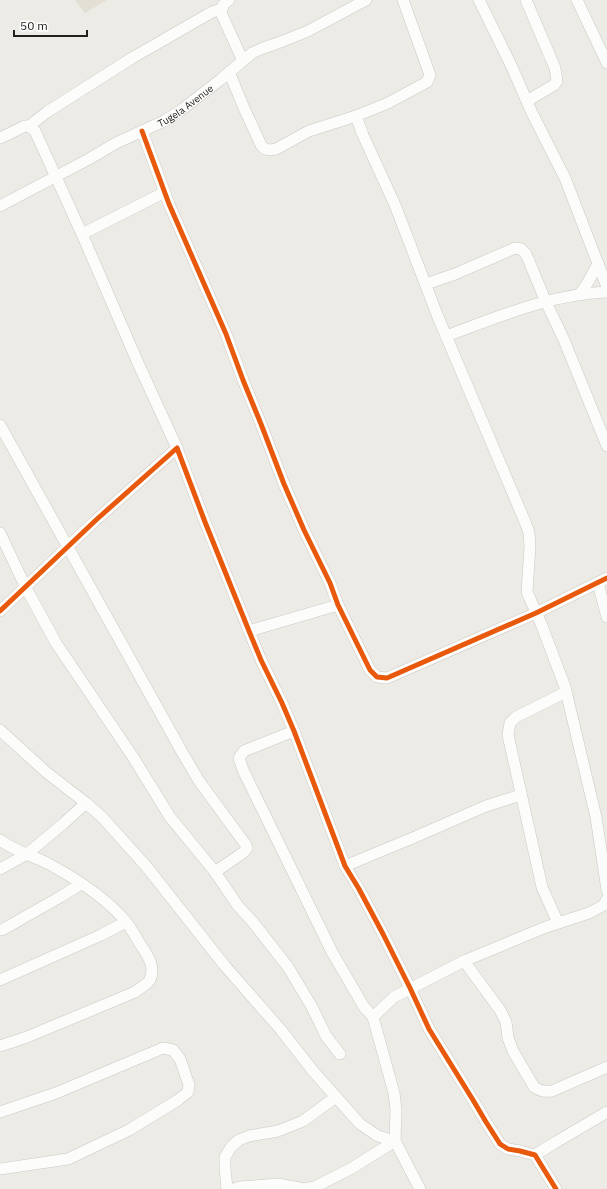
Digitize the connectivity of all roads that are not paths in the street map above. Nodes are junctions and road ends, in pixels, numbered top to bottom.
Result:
1 (229, 0) edge
2 (366, 0) edge
3 (403, 0) edge
4 (479, 0) edge
5 (526, 0) edge
6 (577, 0) edge
7 (222, 9) junction
8 (243, 61) junction
9 (607, 62) edge
10 (229, 72) junction
11 (527, 101) junction
12 (356, 116) junction
13 (29, 126) junction
14 (142, 131) junction
15 (0, 138) edge
16 (55, 178) junction
17 (165, 192) junction
18 (0, 206) edge
19 (82, 234) junction
20 (598, 264) junction
21 (426, 284) junction
22 (607, 288) edge
23 (607, 292) edge
24 (580, 294) junction
25 (546, 302) junction
26 (446, 336) junction
27 (0, 424) edge
28 (607, 446) edge
29 (177, 448) junction
30 (0, 534) edge
31 (68, 547) junction
32 (602, 581) edge
33 (26, 588) junction
34 (338, 605) junction
35 (0, 611) edge
36 (536, 613) junction
37 (607, 616) edge
38 (249, 631) junction
39 (566, 692) junction
40 (0, 730) edge
41 (294, 731) junction
42 (521, 795) junction
43 (86, 803) junction
44 (0, 840) edge
45 (604, 846) edge
46 (27, 854) junction
47 (345, 866) junction
48 (0, 869) edge
49 (215, 872) junction
50 (81, 884) junction
51 (607, 890) edge
52 (607, 899) edge
53 (126, 922) junction
54 (558, 923) junction
55 (2, 930) dead end
56 (464, 961) junction
57 (0, 980) edge
58 (410, 988) junction
59 (373, 1017) junction
60 (0, 1046) edge
61 (340, 1054) dead end
62 (607, 1068) edge
63 (336, 1097) junction
64 (0, 1112) edge
65 (607, 1112) edge
66 (395, 1141) junction
67 (535, 1155) junction
68 (0, 1169) edge
69 (227, 1189) edge
70 (234, 1189) edge
71 (420, 1189) edge
72 (556, 1189) edge

1 - 7 street
2 - 8 street, Tugela Avenue
3 - 12 street
4 - 11 street
5 - 11 street
6 - 9 street
7 - 8 street
7 - 13 street
8 - 10 street, Tugela Avenue
10 - 12 street
10 - 14 street, Tugela Avenue
11 - 20 street
12 - 21 street
13 - 15 street
13 - 16 street
14 - 16 street, Tugela Avenue
14 - 17 street
16 - 18 street, Tugela Avenue
16 - 19 street
17 - 19 street
17 - 34 street
19 - 29 street
20 - 22 street
20 - 24 street
21 - 25 street
21 - 26 street
23 - 24 street
24 - 25 street
25 - 26 street
25 - 28 street
26 - 36 street
27 - 31 street
29 - 31 street
29 - 38 street
30 - 33 street
31 - 33 street
31 - 49 street
32 - 36 street
32 - 37 street
33 - 35 street
33 - 49 street
34 - 36 street
34 - 38 street
36 - 39 street
38 - 41 street
39 - 42 street
39 - 45 street
40 - 43 street
41 - 47 street
41 - 59 street
42 - 47 street
42 - 54 street
43 - 46 street
43 - 63 street
44 - 46 street
45 - 51 street
46 - 48 street
46 - 50 street
47 - 58 street
49 - 61 street
50 - 53 street
50 - 55 street
52 - 54 street
53 - 57 street
53 - 60 street
54 - 56 street
56 - 58 street
56 - 62 street
58 - 59 street
58 - 67 street
59 - 66 street
63 - 66 street
63 - 69 street
64 - 68 street
65 - 67 street
66 - 70 street
66 - 71 street
67 - 72 street

